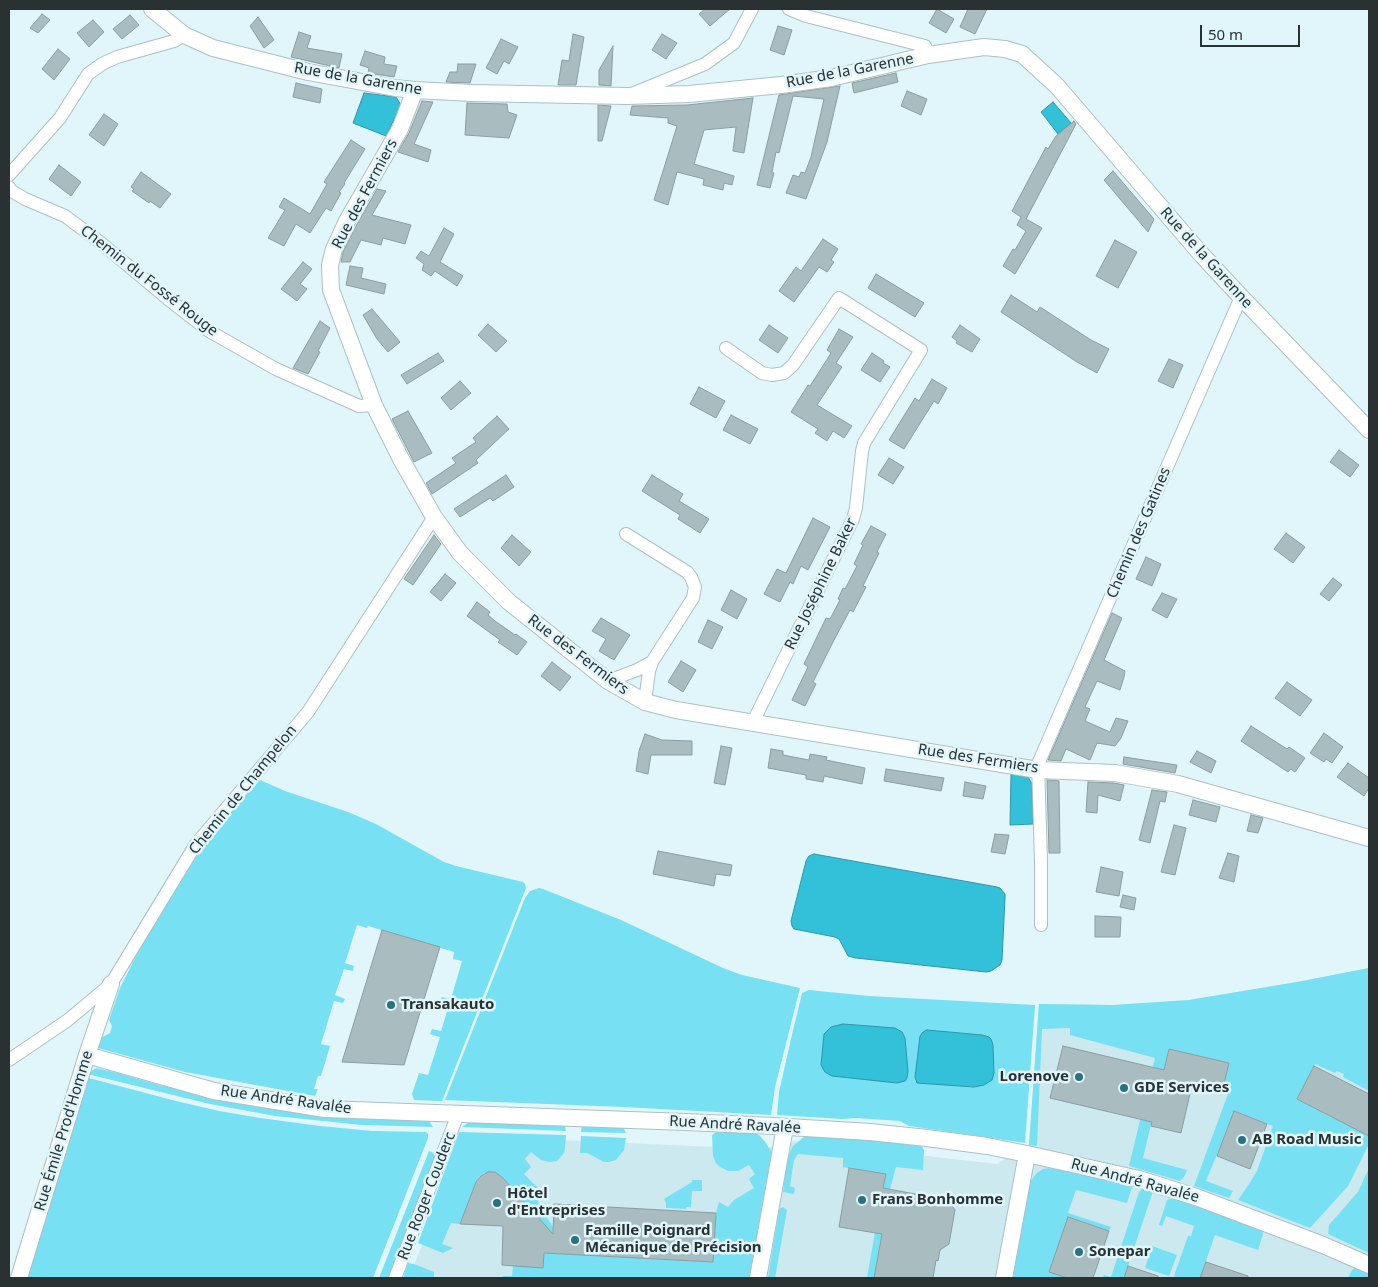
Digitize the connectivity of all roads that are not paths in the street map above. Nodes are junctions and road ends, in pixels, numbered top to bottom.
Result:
1 (152, 9) edge
2 (752, 9) edge
3 (788, 9) edge
4 (184, 35) junction
5 (928, 55) junction
6 (415, 90) junction
7 (627, 96) junction
8 (9, 175) edge
9 (9, 187) edge
10 (1241, 297) junction
11 (726, 348) dead end
12 (374, 406) junction
13 (1369, 430) edge
14 (434, 517) junction
15 (626, 534) dead end
16 (652, 662) junction
17 (608, 682) junction
18 (644, 702) junction
19 (753, 722) junction
20 (1038, 770) junction
21 (1369, 838) edge
22 (1041, 925) dead end
23 (112, 984) junction
24 (87, 1055) junction
25 (9, 1060) edge
26 (458, 1114) junction
27 (785, 1127) junction
28 (1027, 1154) junction
29 (1369, 1265) edge
30 (19, 1278) edge
31 (395, 1278) edge
32 (758, 1278) edge
33 (1004, 1278) edge

1 - 4 street, Rue de la Garenne
2 - 7 street
3 - 5 street
4 - 6 street, Rue de la Garenne
4 - 8 street
5 - 7 street, Rue de la Garenne
5 - 10 street, Rue de la Garenne
6 - 7 street, Rue de la Garenne
6 - 12 street, Rue des Fermiers
9 - 12 street, Chemin du Fossé Rouge
10 - 13 street, Rue de la Garenne
10 - 20 street, Chemin des Gatines
11 - 19 street, Rue Joséphine Baker
12 - 14 street, Rue des Fermiers
14 - 17 street, Rue des Fermiers
14 - 23 street, Chemin de Champelon
15 - 16 street
16 - 17 street
16 - 18 street
17 - 18 street, Rue des Fermiers
18 - 19 street, Rue des Fermiers
19 - 20 street, Rue des Fermiers
20 - 21 street, Rue des Fermiers
20 - 22 street, Chemin des Gatines
23 - 24 street, Rue Émile Prod'Homme
23 - 25 street, Chemin de Champelon
24 - 26 street, Rue André Ravalée
24 - 30 street, Rue Émile Prod'Homme
26 - 27 street, Rue André Ravalée
26 - 31 street, Rue Roger Couderc
27 - 28 street, Rue André Ravalée
27 - 32 street
28 - 29 street, Rue André Ravalée
28 - 33 street

